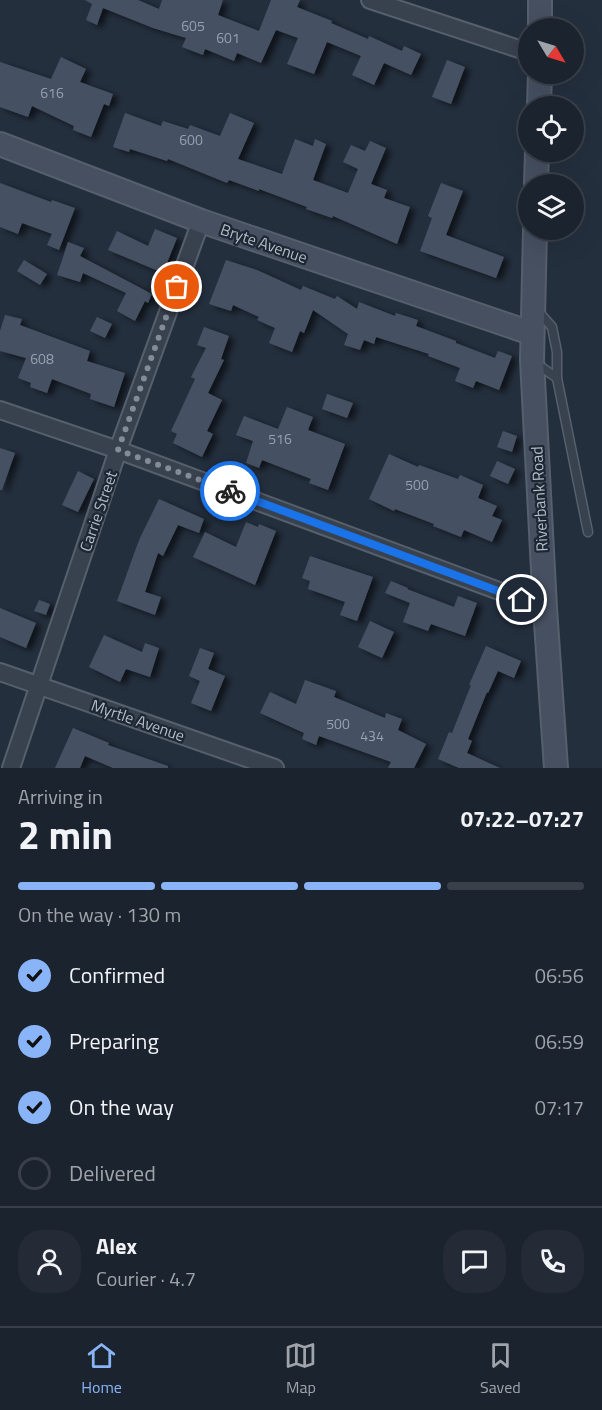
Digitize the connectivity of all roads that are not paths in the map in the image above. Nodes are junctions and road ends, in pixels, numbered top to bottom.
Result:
1 (370, 0) edge
2 (540, 0) edge
3 (540, 18) edge
4 (518, 49) edge
5 (0, 144) edge
6 (201, 221) junction
7 (535, 240) edge
8 (532, 304) junction
9 (531, 333) junction
10 (532, 360) junction
11 (557, 378) junction
12 (0, 410) edge
13 (118, 450) junction
14 (588, 532) dead end
15 (545, 608) junction
16 (0, 672) edge
17 (38, 685) junction
18 (11, 768) edge
19 (275, 768) edge
20 (556, 768) edge

1 - 4 street
2 - 3 street
5 - 6 street, Bryte Avenue
6 - 9 street, Bryte Avenue
6 - 13 street, Carrie Street
7 - 8 street, Riverbank Road
8 - 9 street, Riverbank Road
8 - 11 lane
9 - 10 street, Riverbank Road
10 - 11 lane
10 - 15 street, Riverbank Road
11 - 14 lane
12 - 13 street
13 - 15 street
13 - 17 street, Carrie Street
15 - 20 street, Riverbank Road
16 - 17 street, Myrtle Avenue
17 - 18 street, Carrie Street
17 - 19 street, Myrtle Avenue

